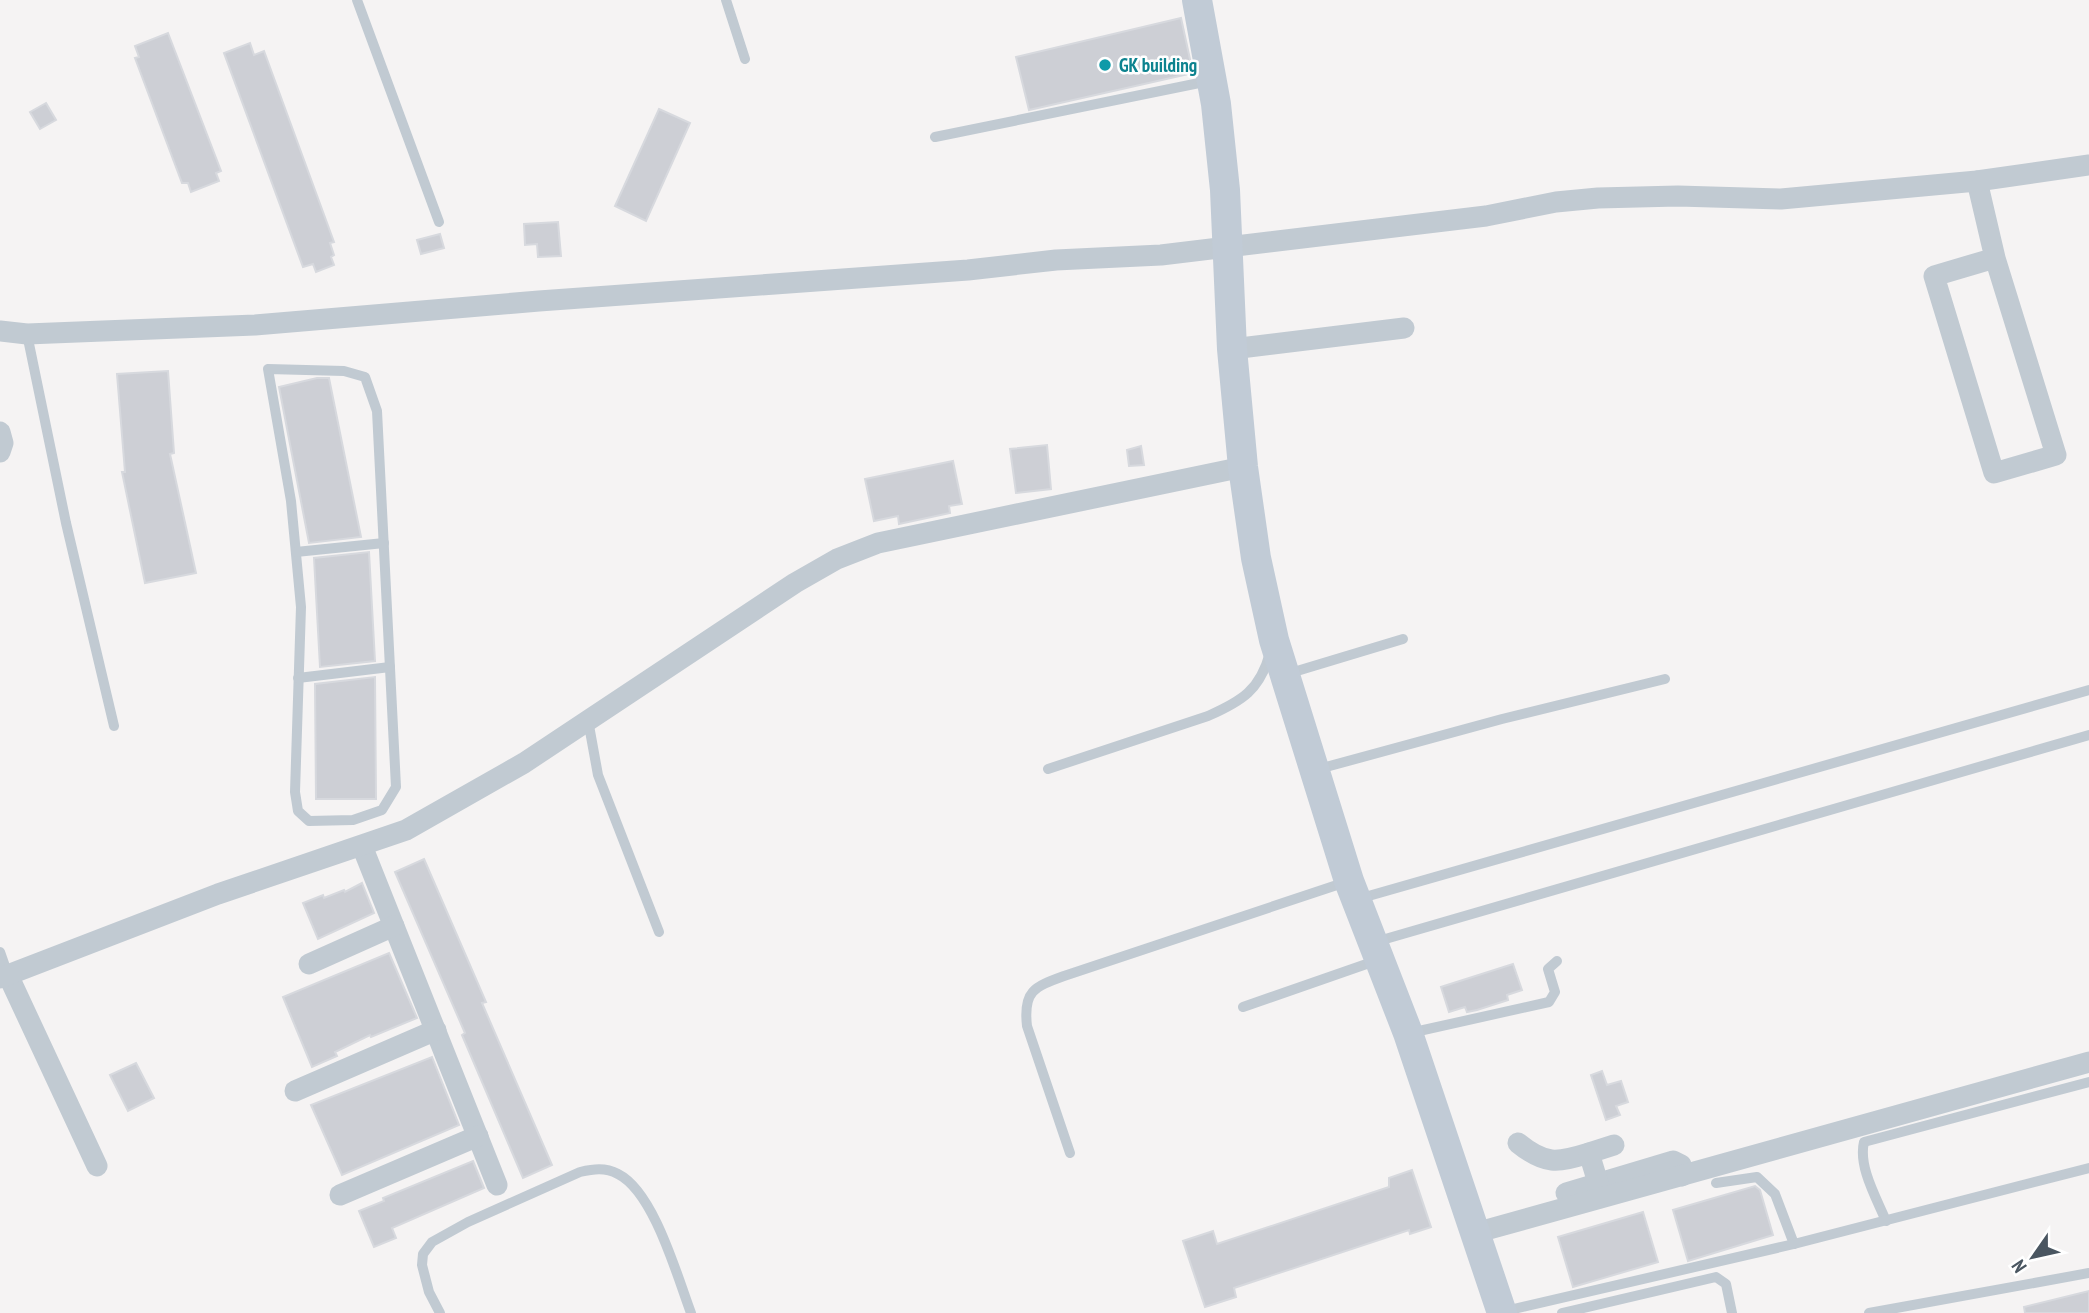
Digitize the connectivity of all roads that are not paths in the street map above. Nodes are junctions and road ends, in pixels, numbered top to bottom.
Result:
1 (357, 0) edge
2 (726, 0) edge
3 (1197, 0) edge
4 (745, 59) dead end
5 (1212, 81) junction
6 (935, 137) dead end
7 (2089, 166) edge
8 (1977, 181) junction
9 (439, 222) dead end
10 (1228, 248) junction
11 (1995, 258) junction
12 (1404, 328) dead end
13 (0, 331) edge
14 (27, 334) junction
15 (1232, 348) junction
16 (0, 432) edge
17 (0, 452) edge
18 (1243, 467) junction
19 (384, 543) junction
20 (296, 552) junction
21 (1403, 639) dead end
22 (1273, 640) junction
23 (390, 667) junction
24 (1284, 674) junction
25 (298, 678) junction
26 (1665, 679) dead end
27 (2089, 690) edge
28 (588, 720) junction
29 (114, 726) dead end
30 (2089, 735) edge
31 (1048, 769) dead end
32 (1313, 771) junction
33 (357, 832) junction
34 (1352, 890) junction
35 (394, 926) junction
36 (659, 932) dead end
37 (1375, 951) junction
38 (0, 953) edge
39 (1557, 961) dead end
40 (309, 964) dead end
41 (4, 976) edge
42 (1243, 1007) dead end
43 (436, 1030) junction
44 (1408, 1033) junction
45 (2089, 1062) edge
46 (2089, 1082) edge
47 (295, 1091) dead end
48 (478, 1136) junction
49 (1518, 1143) dead end
50 (1614, 1145) dead end
51 (1070, 1153) dead end
52 (1589, 1153) junction
53 (97, 1166) dead end
54 (2089, 1168) edge
55 (1716, 1183) dead end
56 (497, 1185) dead end
57 (1601, 1191) junction
58 (340, 1195) dead end
59 (1886, 1221) junction
60 (1473, 1226) junction
61 (1794, 1244) junction
62 (2089, 1273) edge
63 (1502, 1312) edge
64 (440, 1313) edge
65 (691, 1313) edge
66 (1562, 1313) edge
67 (1732, 1313) edge
68 (1869, 1313) edge

1 - 9 lane
2 - 4 lane
3 - 5 main road
5 - 6 lane
5 - 10 main road
7 - 8 street
8 - 10 street
8 - 11 street
10 - 14 street
10 - 15 main road
11 - 11 street
12 - 15 street
13 - 14 street
14 - 29 lane
15 - 18 main road
16 - 17 street
18 - 22 main road
18 - 28 street
19 - 20 lane
19 - 20 lane
19 - 23 lane
20 - 25 lane
21 - 24 lane
22 - 24 main road
22 - 31 lane
23 - 25 lane
23 - 33 lane
24 - 32 main road
25 - 33 lane
26 - 32 lane
27 - 34 lane
28 - 33 street
28 - 36 lane
30 - 37 lane
32 - 34 main road
33 - 35 street
33 - 41 street
34 - 37 main road
34 - 51 lane
35 - 40 street
35 - 43 street
37 - 42 lane
37 - 44 main road
38 - 41 lane
39 - 44 lane
41 - 53 street
43 - 47 street
43 - 48 street
44 - 60 main road
45 - 57 street
46 - 59 lane
48 - 56 street
48 - 58 street
49 - 52 street
50 - 52 street
52 - 57 street
54 - 59 lane
55 - 61 lane
57 - 60 street
59 - 61 lane
60 - 63 main road
61 - 63 lane
62 - 68 lane
64 - 65 lane
66 - 67 lane

